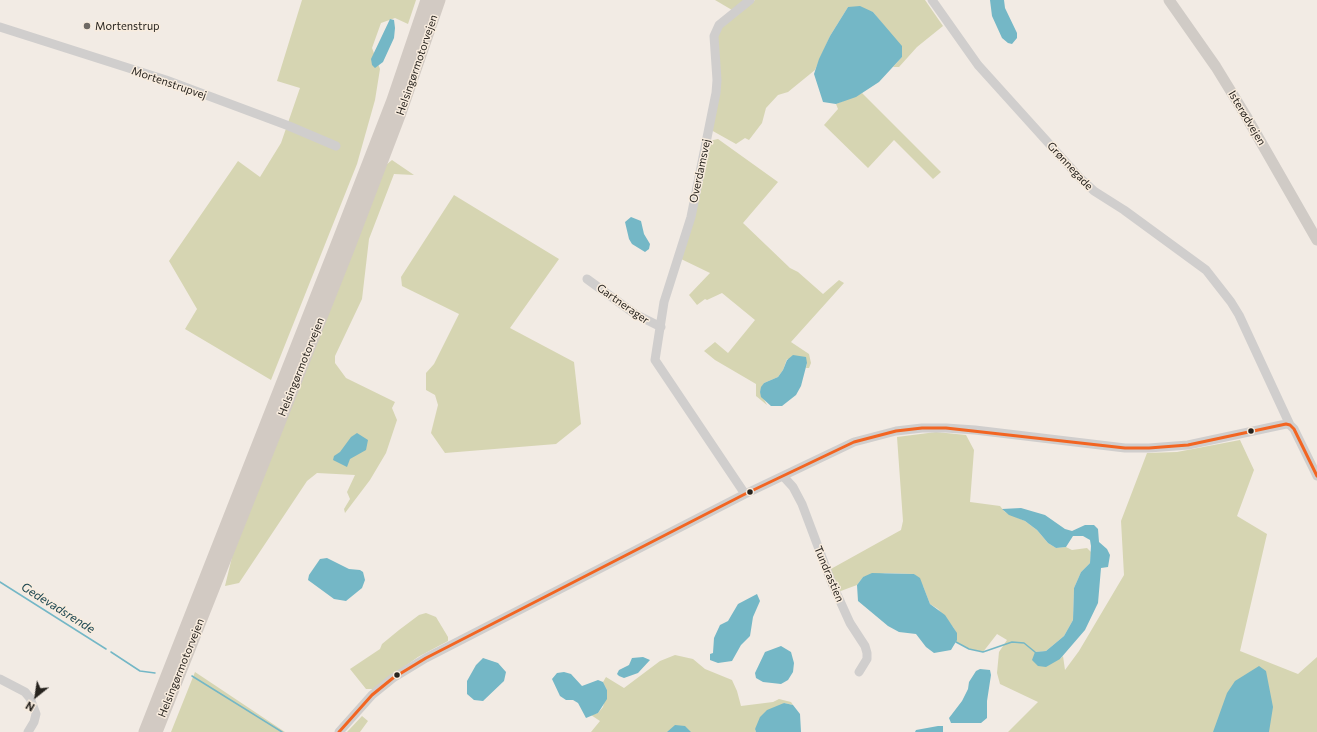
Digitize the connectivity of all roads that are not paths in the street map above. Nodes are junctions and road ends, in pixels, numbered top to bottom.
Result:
1 (427, 0) edge
2 (439, 0) edge
3 (750, 0) edge
4 (932, 0) edge
5 (1169, 0) edge
6 (0, 27) edge
7 (336, 146) dead end
8 (1317, 240) edge
9 (587, 279) dead end
10 (661, 327) junction
11 (1290, 425) junction
12 (783, 476) junction
13 (1317, 476) edge
14 (745, 494) junction
15 (859, 672) dead end
16 (0, 679) edge
17 (28, 732) edge
18 (145, 732) edge
19 (156, 732) edge
20 (339, 732) edge

1 - 18 highway, Helsingørmotorvejen
2 - 19 highway, Helsingørmotorvejen
3 - 10 street, Overdamsvej
4 - 11 street, Grønnegade
5 - 8 main road, Isterødvejen
6 - 7 street, Mortenstrupvej
9 - 10 street, Gartnerager
10 - 14 street, Overdamsvej
11 - 12 street
11 - 13 street, Grønnegade
12 - 14 street
12 - 15 street, Tundrastien
14 - 20 street
16 - 17 street

